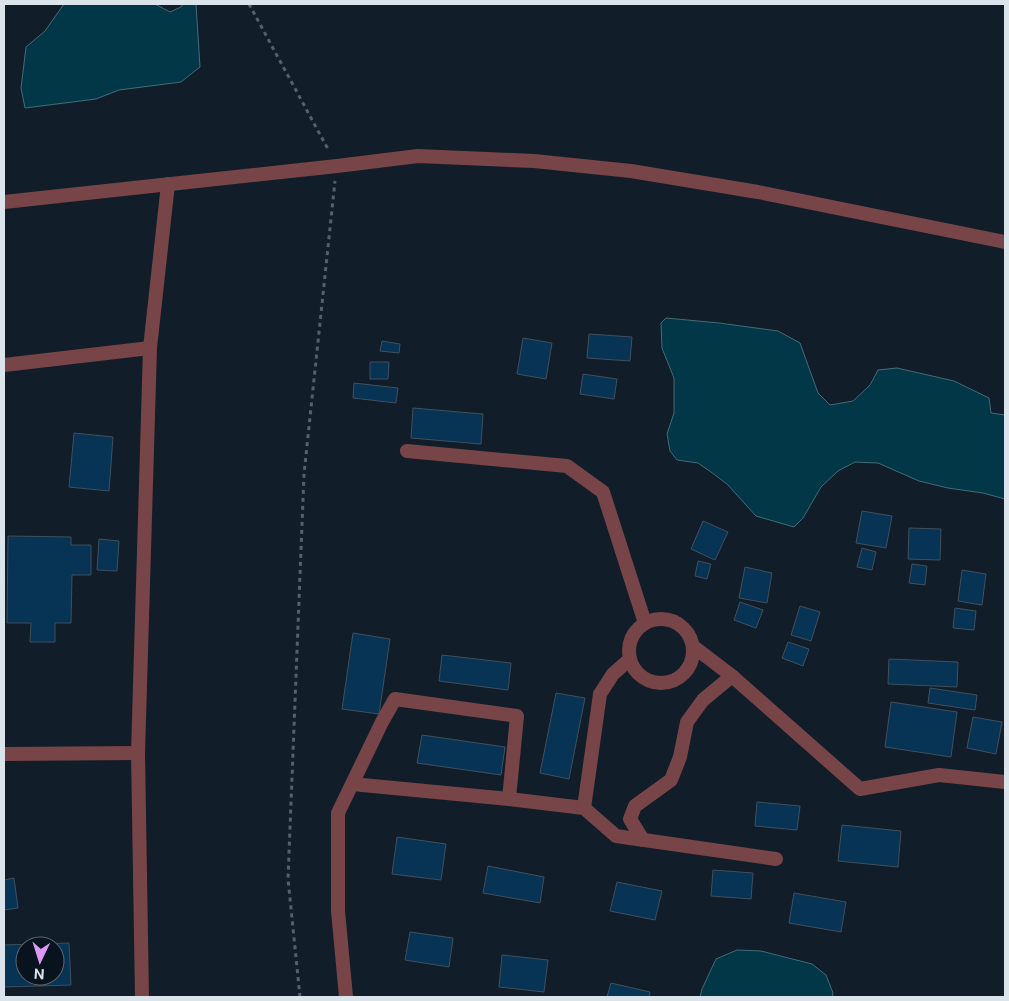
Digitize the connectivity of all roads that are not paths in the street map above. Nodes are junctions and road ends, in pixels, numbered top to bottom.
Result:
1 (168, 184) junction
2 (4, 202) edge
3 (1005, 242) edge
4 (150, 348) junction
5 (4, 365) edge
6 (407, 451) dead end
7 (646, 622) junction
8 (694, 648) junction
9 (630, 659) junction
10 (732, 676) junction
11 (138, 753) junction
12 (4, 754) edge
13 (1005, 782) edge
14 (352, 784) junction
15 (509, 799) junction
16 (584, 808) junction
17 (643, 840) junction
18 (776, 859) dead end
19 (142, 997) edge
20 (346, 997) edge

1 - 2 street
1 - 3 street
1 - 4 street
4 - 5 street
4 - 11 street
6 - 7 street
7 - 8 street
7 - 9 street
8 - 9 street
8 - 10 street
9 - 16 street
10 - 13 street
10 - 17 street
11 - 12 street
11 - 19 street
14 - 15 street
14 - 15 street
14 - 20 street
15 - 16 street
16 - 17 street
17 - 18 street

